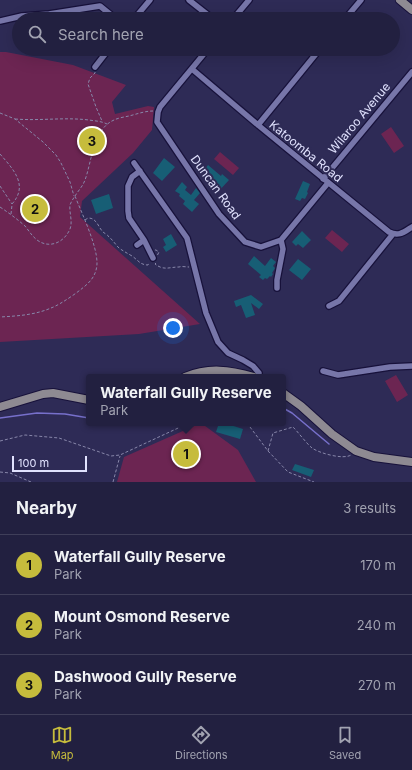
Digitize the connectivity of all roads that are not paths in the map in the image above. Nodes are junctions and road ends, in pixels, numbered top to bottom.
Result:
1 (150, 0) edge
2 (189, 0) edge
3 (249, 0) edge
4 (361, 0) edge
5 (400, 0) edge
6 (412, 10) edge
7 (62, 12) edge
8 (107, 12) edge
9 (140, 12) edge
10 (204, 12) edge
11 (239, 12) edge
12 (351, 12) edge
13 (12, 18) edge
14 (0, 21) edge
15 (104, 56) edge
16 (202, 56) edge
17 (314, 56) edge
18 (95, 67) road end
19 (192, 69) junction
20 (412, 72) edge
21 (258, 125) junction
22 (134, 162) dead end
23 (140, 171) junction
24 (326, 181) junction
25 (412, 227) edge
26 (393, 234) junction
27 (144, 240) junction
28 (281, 240) junction
29 (137, 245) dead end
30 (153, 257) road end
31 (277, 288) dead end
32 (329, 306) dead end
33 (412, 366) edge
34 (322, 371) dead end
35 (192, 374) edge
36 (241, 374) edge
37 (259, 374) edge
38 (286, 395) edge
39 (86, 399) edge
40 (0, 407) edge
41 (412, 462) edge

1 - 9 street
2 - 10 street
3 - 11 street
4 - 12 street
5 - 6 street
7 - 8 street
13 - 14 street
15 - 18 street
16 - 19 street
17 - 21 street
19 - 21 street, Katoomba Road
19 - 28 street, Duncan Road
20 - 24 street, Wilaroo Avenue
21 - 24 street, Katoomba Road
22 - 23 street
23 - 27 street
23 - 37 street
24 - 26 street, Katoomba Road
24 - 28 street
25 - 26 street
26 - 32 street
27 - 29 street
27 - 30 street
28 - 31 street
33 - 34 street
35 - 36 street
38 - 41 street
39 - 40 street

